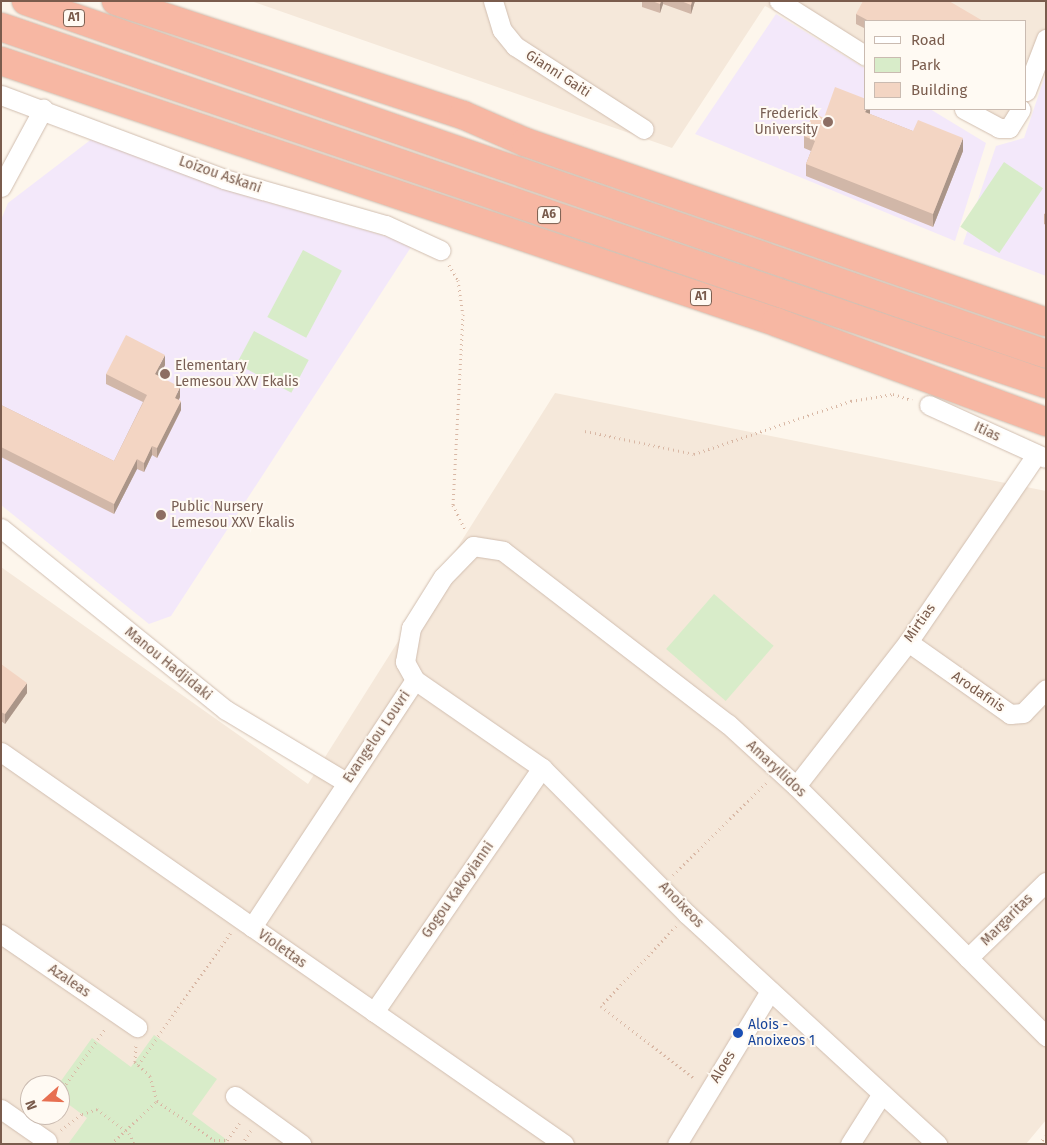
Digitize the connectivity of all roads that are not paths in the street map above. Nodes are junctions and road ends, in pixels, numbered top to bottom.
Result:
1 (26, 1) edge
2 (116, 1) edge
3 (493, 1) edge
4 (779, 1) edge
5 (1, 27) edge
6 (122, 34) junction
7 (1046, 39) edge
8 (52, 45) junction
9 (864, 55) edge
10 (1, 62) edge
11 (1027, 88) edge
12 (1, 94) edge
13 (43, 110) junction
14 (966, 110) edge
15 (462, 115) junction
16 (1019, 115) edge
17 (644, 129) dead end
18 (352, 182) junction
19 (1, 187) edge
20 (440, 250) road end
21 (1046, 322) edge
22 (1046, 354) edge
23 (1046, 384) edge
24 (929, 405) road end
25 (1046, 422) edge
26 (1041, 456) edge
27 (1, 528) edge
28 (474, 546) joint
29 (908, 642) junction
30 (415, 680) junction
31 (1046, 688) edge
32 (1, 752) edge
33 (542, 768) junction
34 (346, 782) junction
35 (796, 786) junction
36 (1046, 882) edge
37 (246, 923) junction
38 (1, 934) edge
39 (968, 958) junction
40 (770, 991) junction
41 (374, 1012) junction
42 (137, 1027) road end
43 (1046, 1036) edge
44 (881, 1095) junction
45 (235, 1096) dead end
46 (1, 1109) edge
47 (47, 1141) road end
48 (301, 1144) edge
49 (564, 1144) edge
50 (677, 1144) edge
51 (850, 1144) edge
52 (937, 1144) edge

1 - 6 highway, A1
2 - 15 highway
3 - 17 street, Gianni Gaiti
4 - 9 street
5 - 8 highway, A1
6 - 15 highway
6 - 22 highway, A6
7 - 11 street
8 - 18 highway
8 - 23 highway, A6
10 - 18 highway
12 - 13 street, Loizou Askani
13 - 19 street
13 - 20 street, Loizou Askani
14 - 16 street
15 - 21 highway
18 - 25 highway, A1
24 - 26 street, Itias
26 - 29 street, Mirtias
27 - 34 street, Manou Hadjidaki
28 - 30 street, Evangelou Louvri
28 - 35 street, Amaryllidos
29 - 31 street, Arodafnis
29 - 35 street, Mirtias
30 - 33 street, Anoixeos
30 - 34 street, Evangelou Louvri
32 - 37 street, Violettas
33 - 40 street, Anoixeos
33 - 41 street, Gogou Kakoyianni
34 - 37 street, Evangelou Louvri
35 - 39 street, Amaryllidos
36 - 39 street, Margaritas
37 - 41 street, Violettas
38 - 42 street, Azaleas
39 - 43 street, Amaryllidos
40 - 44 street, Anoixeos
40 - 50 street, Aloes
41 - 49 street, Violettas
44 - 51 street
44 - 52 street, Anoixeos
45 - 48 street
46 - 47 street

